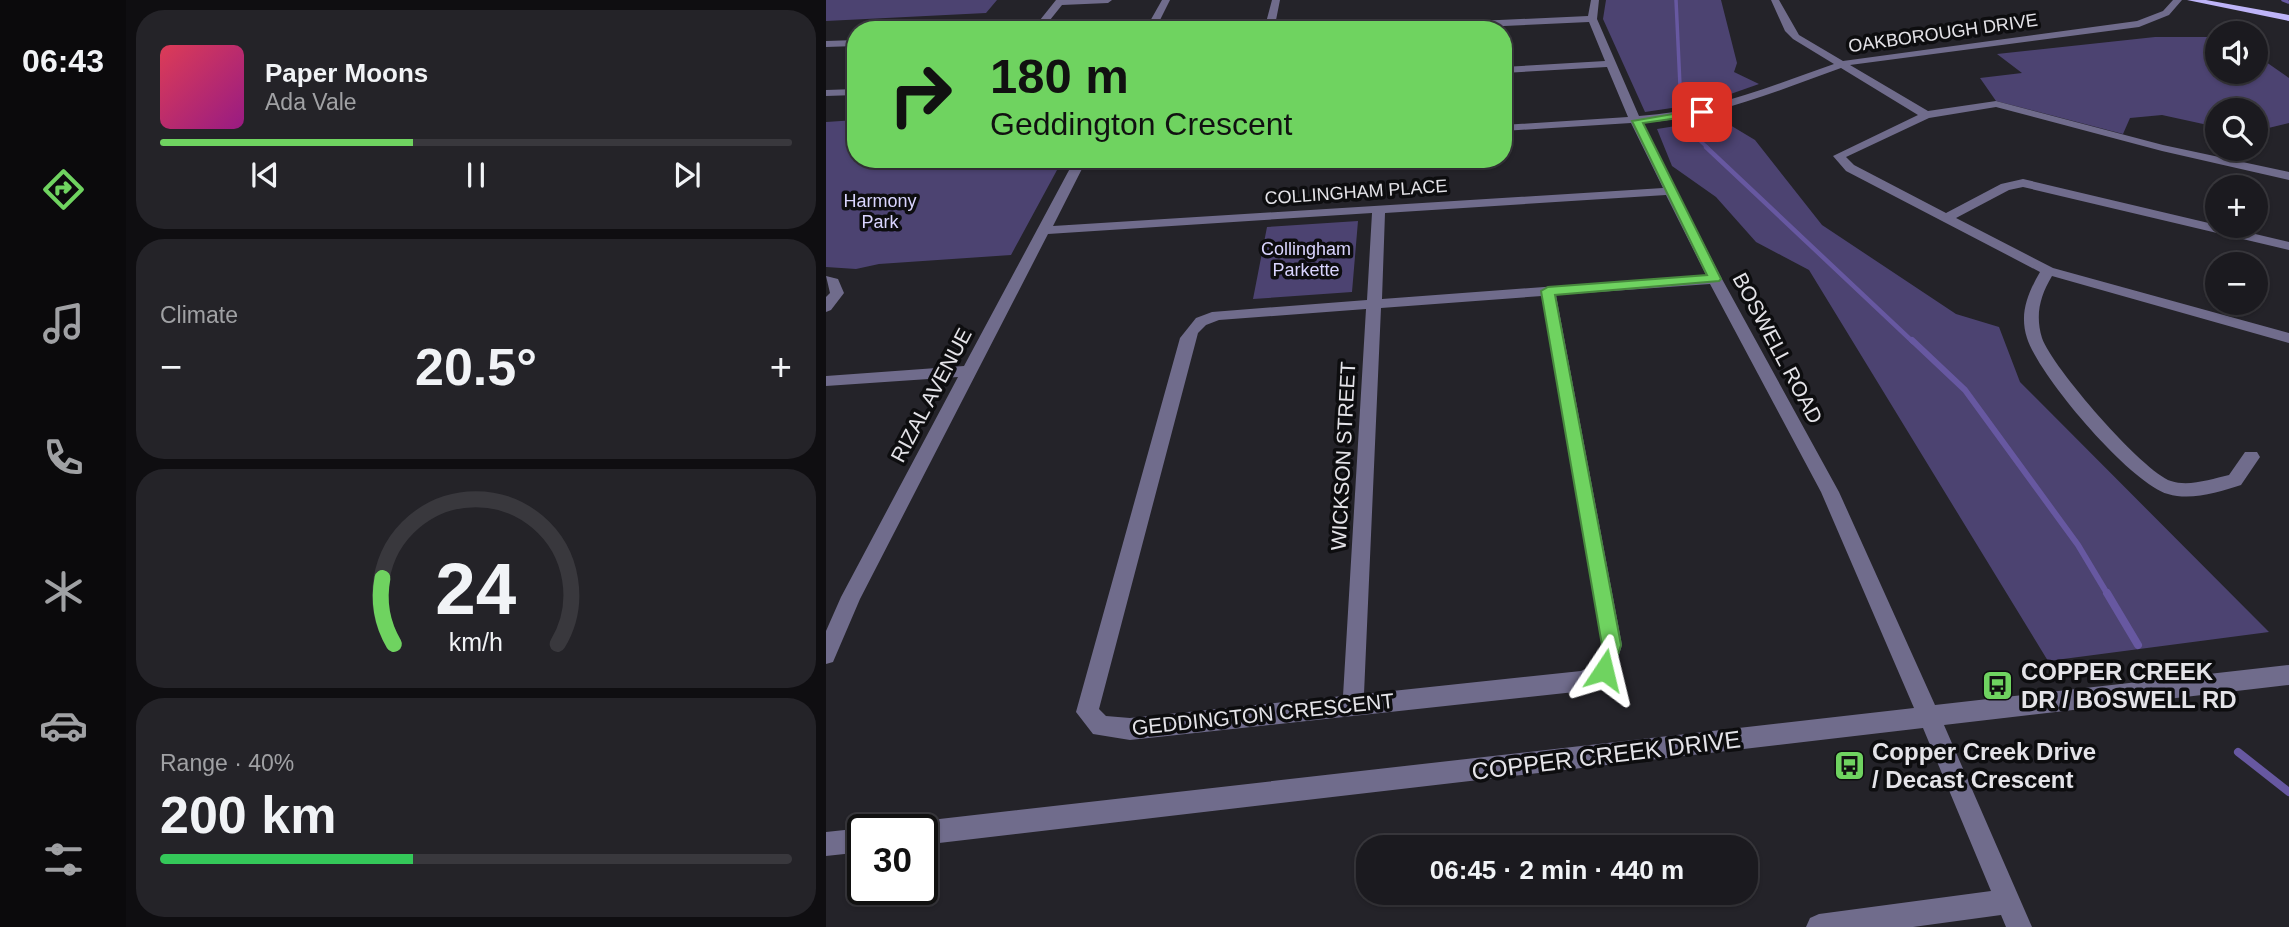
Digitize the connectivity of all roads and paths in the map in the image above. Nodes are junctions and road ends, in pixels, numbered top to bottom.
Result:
1 (1108, 0) edge
2 (1166, 0) edge
3 (1276, 0) edge
4 (1595, 0) edge
5 (1775, 0) edge
6 (2178, 0) edge
7 (2191, 0) edge
8 (1060, 1) edge
9 (2289, 18) edge
10 (1592, 19) junction
11 (1044, 21) edge
12 (1155, 21) edge
13 (1271, 21) edge
14 (1512, 23) edge
15 (847, 43) edge
16 (826, 44) edge
17 (1613, 64) junction
18 (1840, 65) junction
19 (1512, 69) edge
20 (847, 92) edge
21 (826, 93) edge
22 (1926, 115) junction
23 (1637, 121) junction
24 (1512, 128) edge
25 (1076, 168) edge
26 (2289, 176) edge
27 (1670, 191) junction
28 (1379, 208) junction
29 (1944, 219) junction
30 (1044, 229) junction
31 (2289, 246) edge
32 (2048, 271) junction
33 (1715, 279) junction
34 (826, 281) edge
35 (1548, 291) junction
36 (1374, 303) junction
37 (826, 307) edge
38 (2289, 338) edge
39 (969, 371) junction
40 (826, 381) edge
41 (2251, 457) dead end
42 (826, 655) edge
43 (2289, 675) edge
44 (1353, 705) junction
45 (1928, 719) junction
46 (938, 831) edge
47 (847, 842) edge
48 (826, 844) edge
49 (2008, 901) junction
50 (1819, 927) edge
51 (2018, 927) edge

1 - 8 street
2 - 12 street
3 - 13 street
4 - 10 street
5 - 18 street
6 - 18 street, OAKBOROUGH DRIVE
7 - 9 main road
8 - 11 street
10 - 14 street
10 - 17 street, BOSWELL ROAD
15 - 16 street
17 - 19 street
17 - 23 street, BOSWELL ROAD
18 - 22 street
18 - 23 street, OAKBOROUGH DRIVE
20 - 21 street
22 - 26 street
22 - 29 street
23 - 24 street, OAKBOROUGH DRIVE
23 - 27 street, BOSWELL ROAD
25 - 30 street, RIZAL AVENUE
27 - 28 street, COLLINGHAM PLACE
27 - 33 street, BOSWELL ROAD
28 - 30 street, COLLINGHAM PLACE
28 - 36 street, WICKSON STREET
29 - 31 street
29 - 32 street
30 - 39 street, RIZAL AVENUE
32 - 38 street
32 - 41 street
33 - 35 street, GEDDINGTON CRESCENT
33 - 45 street, BOSWELL ROAD
34 - 37 street
35 - 36 street, GEDDINGTON CRESCENT
35 - 44 street, GEDDINGTON CRESCENT
36 - 44 street, WICKSON STREET
36 - 44 street, GEDDINGTON CRESCENT
39 - 40 street
39 - 42 street, RIZAL AVENUE
43 - 45 street, COPPER CREEK DRIVE
45 - 46 street, COPPER CREEK DRIVE
45 - 49 street, BOSWELL ROAD
47 - 48 street
49 - 50 street
49 - 51 street, BOSWELL ROAD

